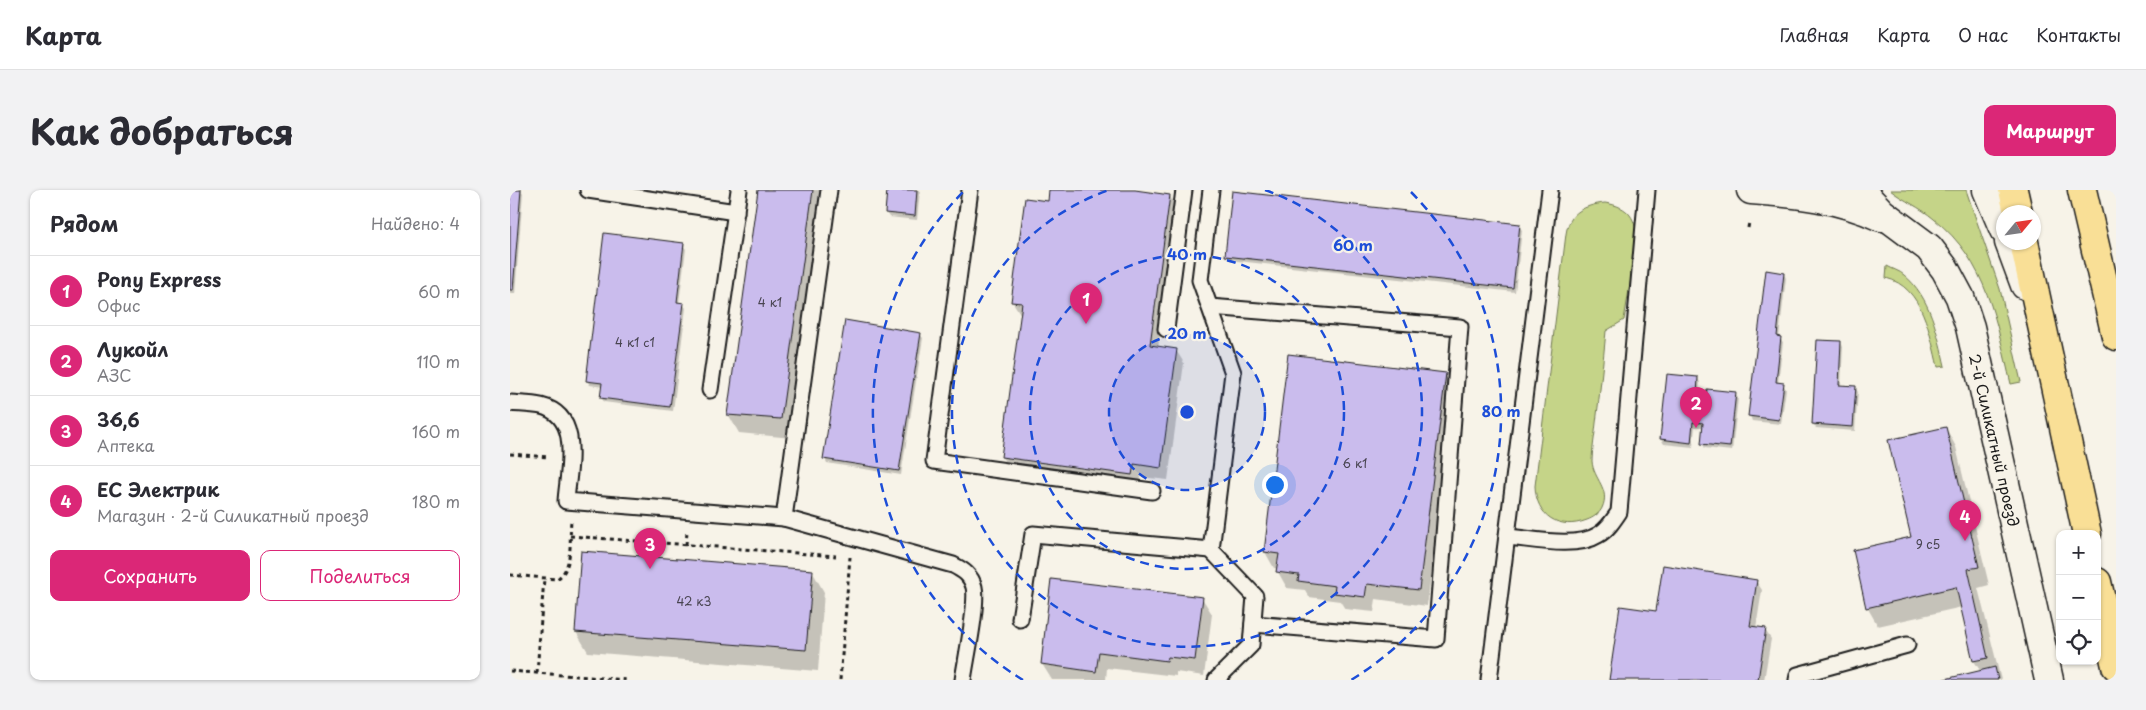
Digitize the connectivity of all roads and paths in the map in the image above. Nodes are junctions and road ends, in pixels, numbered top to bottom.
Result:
1 (588, 190) edge
2 (739, 190) edge
3 (829, 190) edge
4 (970, 190) edge
5 (1184, 190) edge
6 (1211, 190) edge
7 (1550, 190) edge
8 (1647, 190) edge
9 (1752, 190) edge
10 (1860, 190) edge
11 (1987, 190) edge
12 (2014, 190) edge
13 (2082, 190) edge
14 (2017, 205) edge
15 (1996, 211) edge
16 (736, 212) junction
17 (1749, 222) dead end
18 (1896, 224) junction
19 (1748, 228) dead end
20 (2012, 250) edge
21 (2026, 250) edge
22 (1210, 307) junction
23 (1166, 329) dead end
24 (2116, 336) edge
25 (2052, 375) junction
26 (710, 390) dead end
27 (510, 403) edge
28 (510, 454) edge
29 (569, 458) junction
30 (1152, 491) dead end
31 (572, 501) junction
32 (784, 518) junction
33 (2086, 530) edge
34 (570, 536) junction
35 (1508, 537) junction
36 (1211, 550) junction
37 (510, 575) edge
38 (544, 578) junction
39 (2101, 600) edge
40 (1020, 619) dead end
41 (1253, 624) junction
42 (1907, 645) dead end
43 (2116, 666) edge
44 (510, 671) edge
45 (537, 673) junction
46 (572, 678) edge
47 (628, 680) edge
48 (840, 680) edge
49 (963, 680) edge
50 (1216, 680) edge
51 (1489, 680) edge
52 (1797, 680) edge
53 (2049, 680) edge

1 - 16 lane
2 - 16 lane
3 - 32 lane
4 - 30 lane
5 - 23 lane
6 - 22 lane
7 - 35 lane
8 - 35 lane
9 - 18 street, 2-й Силикатный проезд
10 - 18 street, 2-й Силикатный проезд
11 - 15 street
12 - 14 main road
13 - 24 main road
16 - 26 lane
17 - 19 path
18 - 53 street, 2-й Силикатный проезд
20 - 25 street
21 - 25 main road
22 - 36 lane
22 - 41 lane
25 - 33 main road
27 - 29 lane
28 - 29 path
29 - 31 lane
31 - 32 lane
31 - 34 path
32 - 49 lane
34 - 38 path
34 - 48 path
35 - 51 lane
36 - 40 lane
36 - 41 lane
37 - 38 path
38 - 45 path
39 - 43 main road
41 - 50 lane
42 - 52 lane
44 - 45 path
45 - 46 path
46 - 47 path

